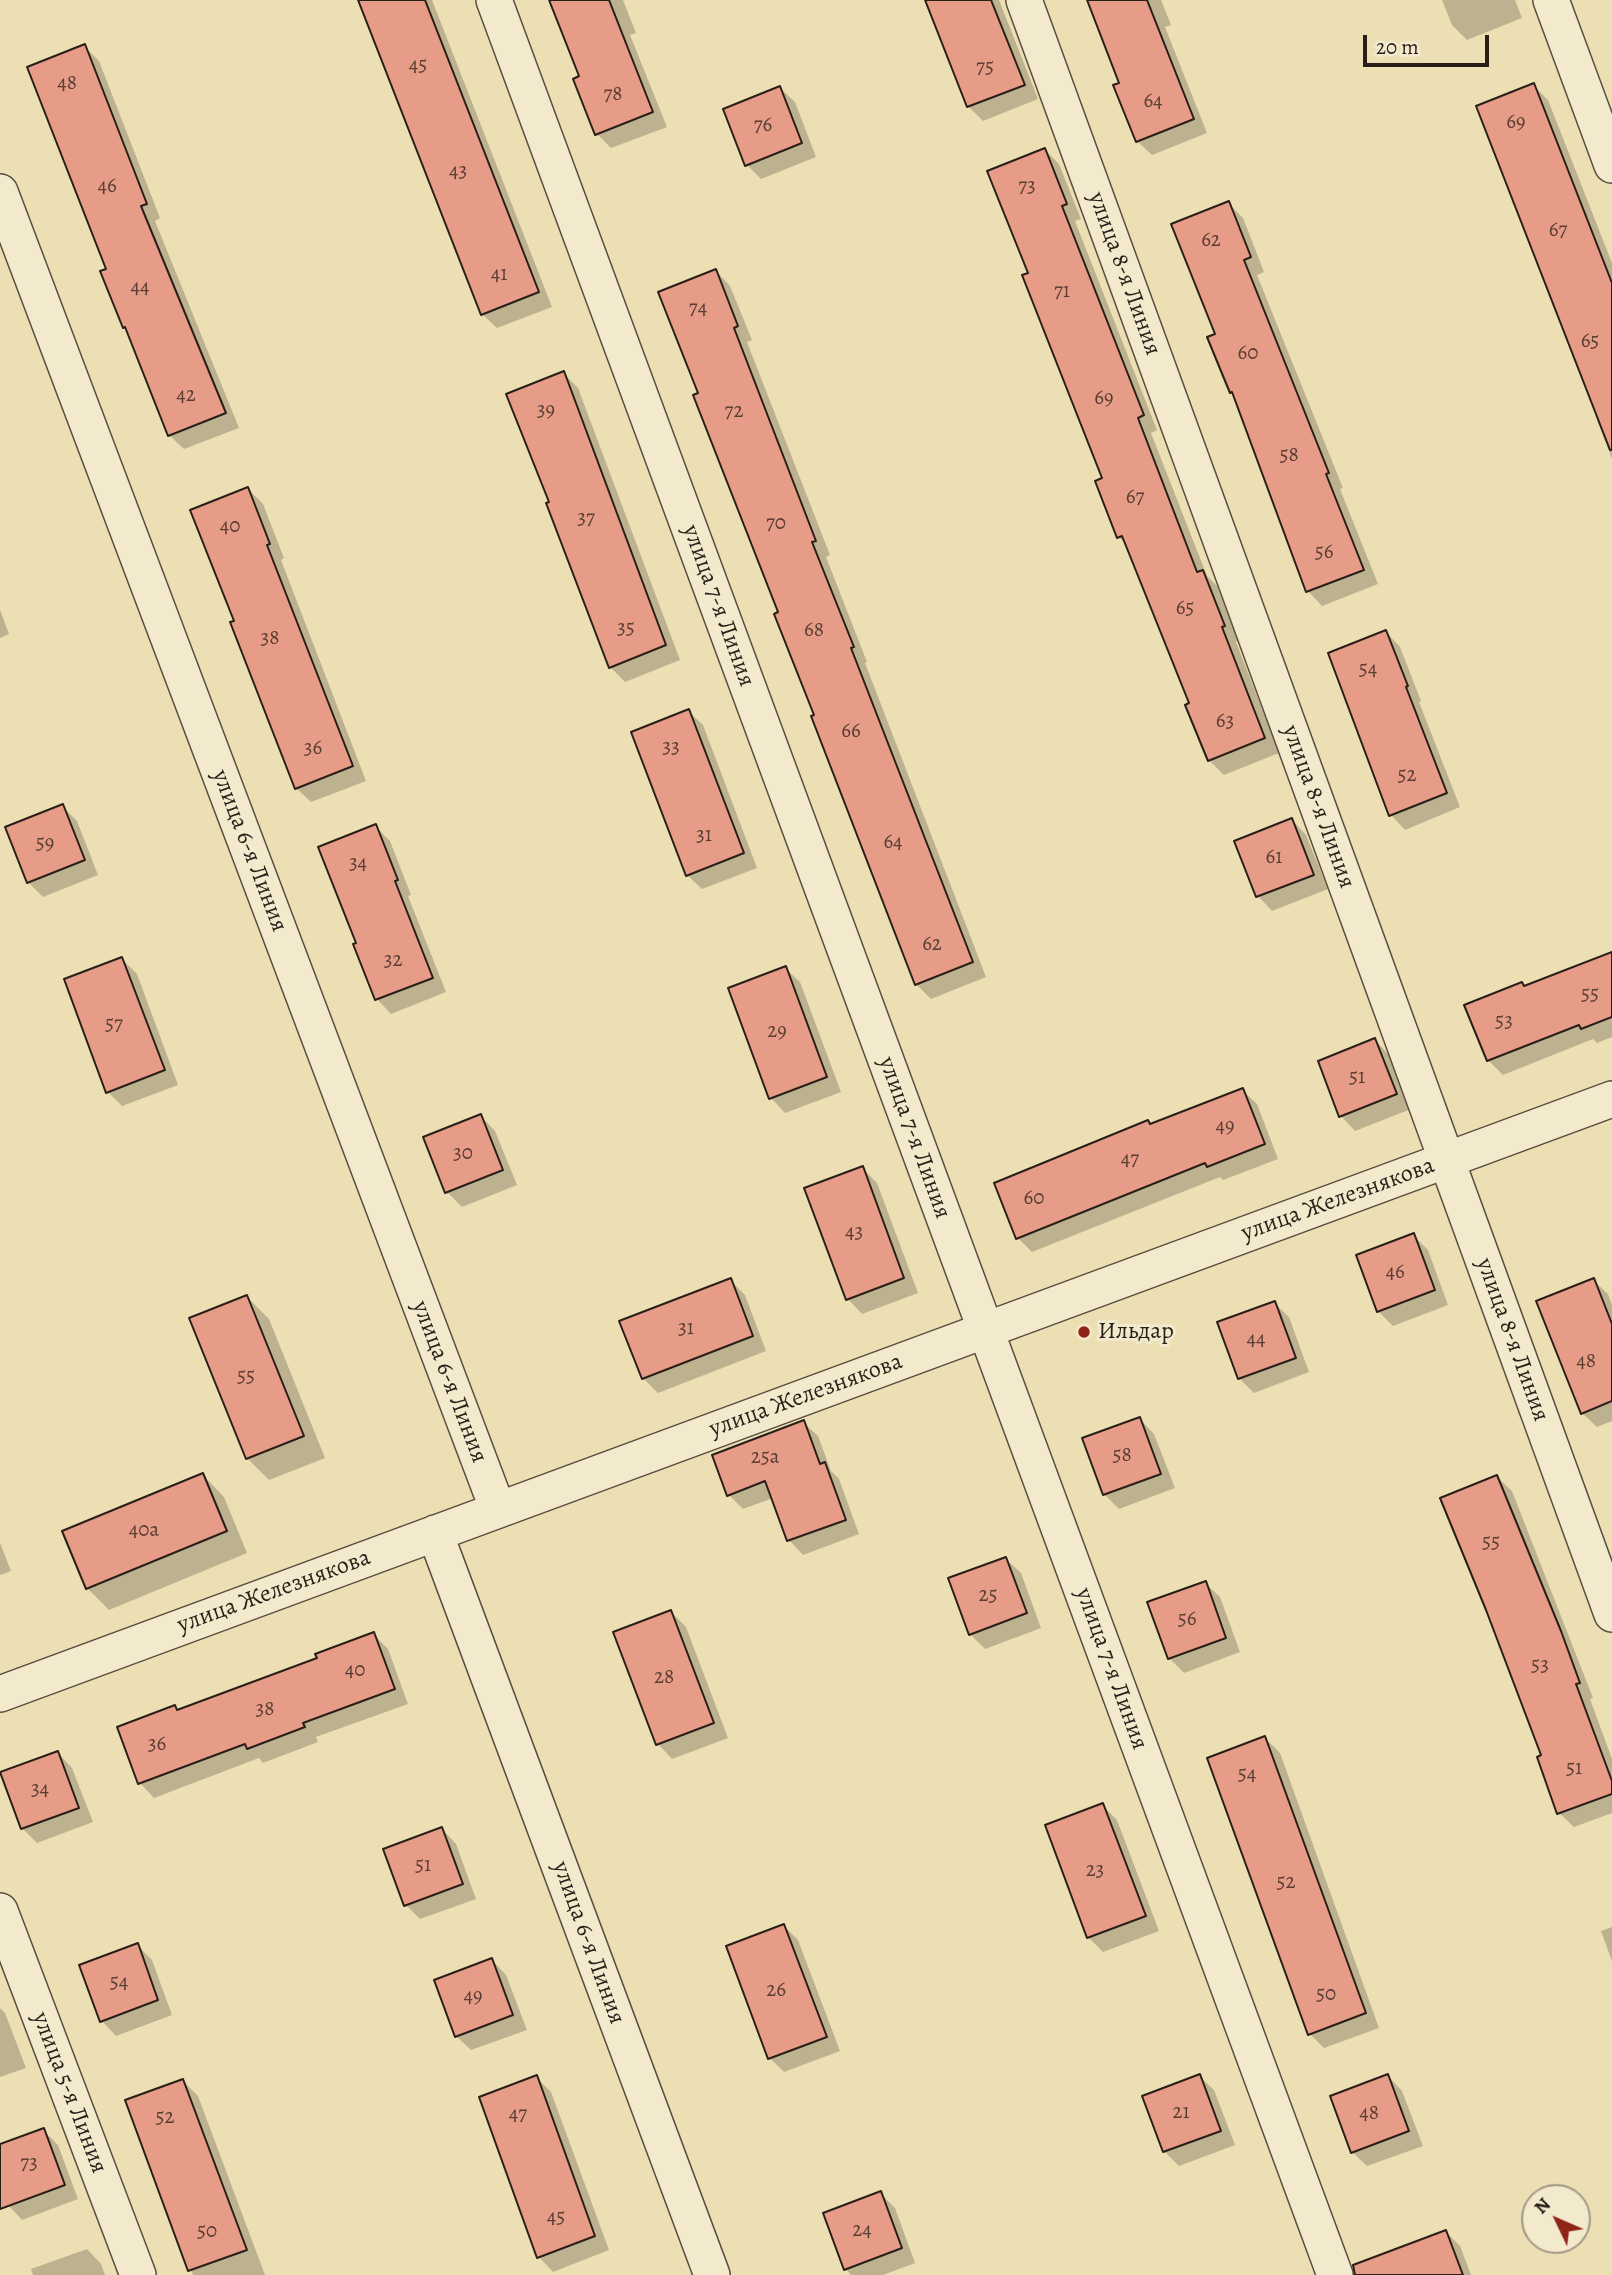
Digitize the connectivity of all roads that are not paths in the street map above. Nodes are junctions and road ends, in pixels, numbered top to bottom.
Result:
1 (494, 0) edge
2 (1024, 0) edge
3 (1551, 0) edge
4 (1612, 164) edge
5 (0, 192) edge
6 (1612, 1099) edge
7 (1446, 1160) junction
8 (985, 1330) junction
9 (498, 1510) junction
10 (435, 1533) junction
11 (1612, 1614) edge
12 (0, 1694) edge
13 (0, 1911) edge
14 (138, 2275) edge
15 (712, 2275) edge
16 (1335, 2275) edge

1 - 8 street, улица 7-я Линия
2 - 7 street, улица 8-я Линия
3 - 4 street
5 - 9 street, улица 6-я Линия
6 - 7 street, улица Железнякова
7 - 8 street, улица Железнякова
7 - 11 street, улица 8-я Линия
8 - 9 street, улица Железнякова
8 - 16 street, улица 7-я Линия
9 - 10 street, улица Железнякова
10 - 12 street, улица Железнякова
10 - 15 street, улица 6-я Линия
13 - 14 street, улица 5-я Линия

